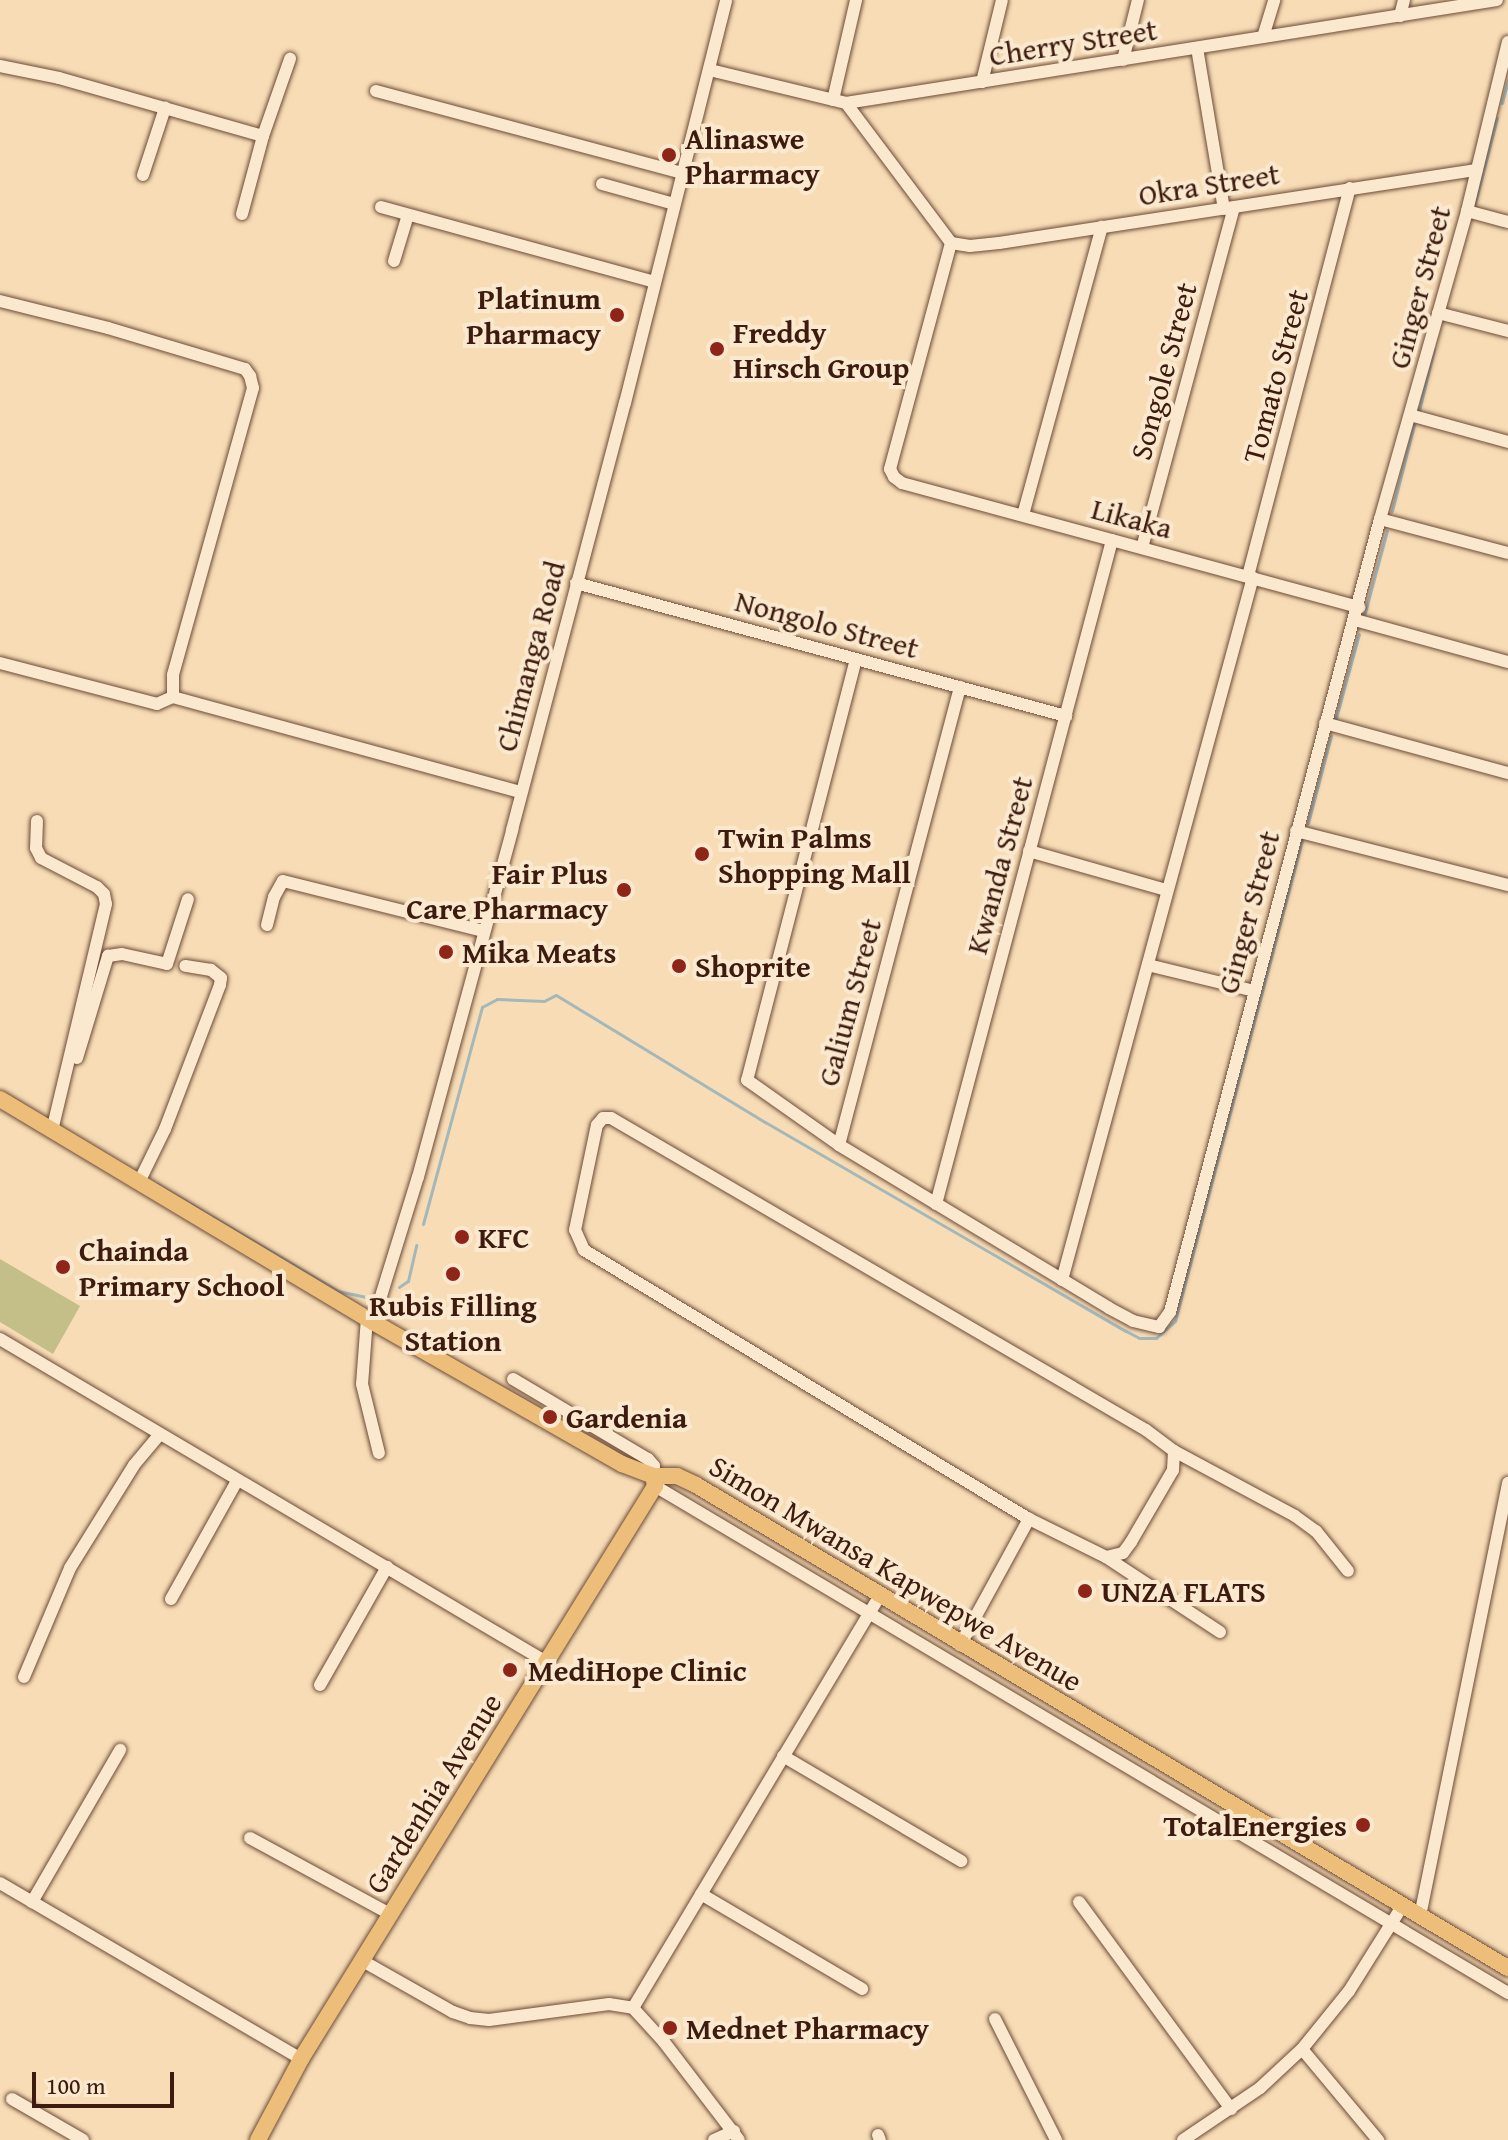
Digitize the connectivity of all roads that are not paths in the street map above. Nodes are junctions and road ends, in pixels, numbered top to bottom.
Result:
1 (726, 0) edge
2 (856, 0) edge
3 (1002, 0) edge
4 (1138, 0) edge
5 (1274, 0) edge
6 (1404, 0) edge
7 (1497, 0) edge
8 (1400, 16) junction
9 (1263, 37) junction
10 (1508, 42) edge
11 (1197, 48) junction
12 (290, 59) dead end
13 (1123, 60) junction
14 (0, 66) edge
15 (710, 70) junction
16 (982, 82) junction
17 (376, 91) dead end
18 (840, 101) junction
19 (1492, 105) junction
20 (165, 108) junction
21 (1508, 110) edge
22 (263, 136) junction
23 (1476, 170) junction
24 (681, 173) junction
25 (143, 175) dead end
26 (602, 184) dead end
27 (1350, 188) junction
28 (674, 204) junction
29 (381, 207) dead end
30 (1229, 208) junction
31 (1467, 211) junction
32 (242, 214) dead end
33 (408, 215) junction
34 (1508, 222) edge
35 (1102, 227) junction
36 (951, 243) junction
37 (394, 261) dead end
38 (655, 282) junction
39 (0, 301) edge
40 (1438, 313) junction
41 (1508, 331) edge
42 (1410, 415) junction
43 (1508, 442) edge
44 (1023, 515) junction
45 (1380, 519) junction
46 (1112, 540) junction
47 (1142, 548) junction
48 (1508, 553) edge
49 (1250, 577) junction
50 (576, 583) junction
51 (1357, 614) junction
52 (856, 659) junction
53 (1508, 662) edge
54 (0, 663) edge
55 (960, 687) junction
56 (173, 697) junction
57 (1066, 716) junction
58 (1325, 723) junction
59 (1508, 773) edge
60 (521, 792) junction
61 (37, 821) dead end
62 (1296, 831) junction
63 (1029, 851) junction
64 (1508, 885) edge
65 (1166, 890) junction
66 (188, 899) dead end
67 (267, 925) dead end
68 (484, 931) junction
69 (1148, 965) junction
70 (185, 966) dead end
71 (1255, 991) junction
72 (0, 1099) edge
73 (57, 1108) junction
74 (52, 1130) junction
75 (839, 1145) junction
76 (139, 1182) junction
77 (936, 1204) junction
78 (1062, 1280) junction
79 (370, 1320) junction
80 (2, 1344) edge
81 (513, 1379) dead end
82 (159, 1435) junction
83 (1174, 1451) junction
84 (379, 1453) dead end
85 (237, 1481) junction
86 (654, 1481) junction
87 (1508, 1483) edge
88 (1029, 1519) junction
89 (1106, 1557) junction
90 (387, 1567) junction
91 (1348, 1571) dead end
92 (879, 1597) junction
93 (171, 1599) dead end
94 (870, 1613) junction
95 (1220, 1632) dead end
96 (960, 1645) junction
97 (548, 1663) junction
98 (24, 1677) dead end
99 (320, 1685) dead end
100 (120, 1750) dead end
101 (783, 1756) junction
102 (1160, 1762) junction
103 (1147, 1781) junction
104 (250, 1838) dead end
105 (961, 1861) dead end
106 (0, 1883) edge
107 (701, 1894) junction
108 (32, 1902) junction
109 (1079, 1902) dead end
110 (1403, 1905) junction
111 (390, 1914) junction
112 (1420, 1916) junction
113 (1390, 1926) junction
114 (361, 1960) junction
115 (1508, 1968) edge
116 (862, 1989) dead end
117 (1508, 1993) edge
118 (633, 2008) junction
119 (995, 2019) dead end
120 (1302, 2049) junction
121 (301, 2059) junction
122 (12, 2099) dead end
123 (1231, 2109) junction
124 (736, 2136) edge
125 (260, 2139) edge
126 (83, 2140) edge
127 (714, 2140) edge
128 (1056, 2140) edge
129 (1183, 2140) edge
130 (1378, 2140) edge

1 - 15 street, Chimanga Road
2 - 18 street
3 - 16 street
4 - 13 street
5 - 9 street
6 - 8 street
7 - 8 street, Cherry Street
8 - 9 street, Cherry Street
9 - 11 street, Cherry Street
10 - 19 street, Ginger Street
11 - 13 street, Cherry Street
11 - 30 street
12 - 22 street
13 - 16 street, Cherry Street
14 - 20 street
15 - 18 street
15 - 24 street, Chimanga Road
16 - 18 street, Cherry Street
17 - 24 street
18 - 36 street
19 - 21 street
19 - 23 street, Ginger Street
20 - 22 street
20 - 25 street
22 - 32 street
23 - 27 street, Okra Street
23 - 31 street, Ginger Street
24 - 28 street, Chimanga Road
26 - 28 street
27 - 30 street, Okra Street
27 - 49 street, Tomato Street
28 - 38 street, Chimanga Road
29 - 33 street
30 - 35 street, Okra Street
30 - 47 street, Songole Street
31 - 34 street
31 - 40 street, Ginger Street
33 - 37 street
33 - 38 street
35 - 36 street, Okra Street
35 - 44 street
36 - 44 street, Likaka
38 - 50 street, Chimanga Road
39 - 56 street
40 - 41 street
40 - 42 street, Ginger Street
42 - 43 street
42 - 45 street, Ginger Street
44 - 46 street, Likaka
45 - 48 street
45 - 51 street, Ginger Street
46 - 47 street, Likaka
46 - 57 street, Kwanda Street
47 - 49 street, Likaka
49 - 51 street, Likaka
49 - 65 street, Tomato Street
50 - 52 street, Nongolo Street
50 - 60 street, Chimanga Road
51 - 53 street, Likaka
51 - 58 street, Ginger Street
52 - 55 street, Nongolo Street
52 - 75 street, Ginger Street
54 - 56 street
55 - 57 street, Nongolo Street
55 - 75 street, Galium Street
56 - 60 street
57 - 63 street, Kwanda Street
58 - 59 street
58 - 62 street, Ginger Street
60 - 68 street, Chimanga Road
61 - 73 street
62 - 64 street
62 - 71 street, Ginger Street
63 - 65 street
63 - 77 street, Kwanda Street
65 - 69 street, Tomato Street
66 - 73 street
67 - 68 street
68 - 79 street, Chimanga Road
69 - 71 street
69 - 78 street, Tomato Street
70 - 76 street
71 - 78 street, Ginger Street
72 - 74 main road, Simon Mwansa Kapwepwe Avenue
73 - 74 street
74 - 76 main road, Simon Mwansa Kapwepwe Avenue
75 - 77 street, Ginger Street
76 - 79 main road, Simon Mwansa Kapwepwe Avenue
77 - 78 street, Ginger Street
79 - 84 street, Chimanga Road
79 - 86 main road, Simon Mwansa Kapwepwe Avenue
80 - 82 street
81 - 86 street
82 - 85 street
82 - 98 street
83 - 88 street
83 - 89 street
83 - 91 street
85 - 90 street
85 - 93 street
86 - 92 main road, Simon Mwansa Kapwepwe Avenue
86 - 94 street
86 - 97 main road, Gardenhia Avenue
87 - 112 street
88 - 89 street
88 - 96 street
89 - 95 street
90 - 97 street
90 - 99 street
92 - 94 street
92 - 96 main road, Simon Mwansa Kapwepwe Avenue
94 - 101 street
94 - 103 street
96 - 102 main road, Simon Mwansa Kapwepwe Avenue
97 - 111 main road, Gardenhia Avenue
100 - 108 street
101 - 105 street
101 - 107 street
102 - 103 street
102 - 110 main road, Simon Mwansa Kapwepwe Avenue
103 - 113 street
104 - 111 street
106 - 108 street
107 - 116 street
107 - 118 street
108 - 121 street
109 - 123 street
110 - 112 main road, Simon Mwansa Kapwepwe Avenue
110 - 113 street
111 - 114 main road, Gardenhia Avenue
112 - 115 main road, Simon Mwansa Kapwepwe Avenue
113 - 117 street
113 - 120 street
114 - 118 street
114 - 121 main road, Gardenhia Avenue
118 - 124 street
119 - 128 street
120 - 123 street
120 - 130 street
121 - 125 main road, Gardenhia Avenue
122 - 126 street
123 - 129 street
124 - 127 street

